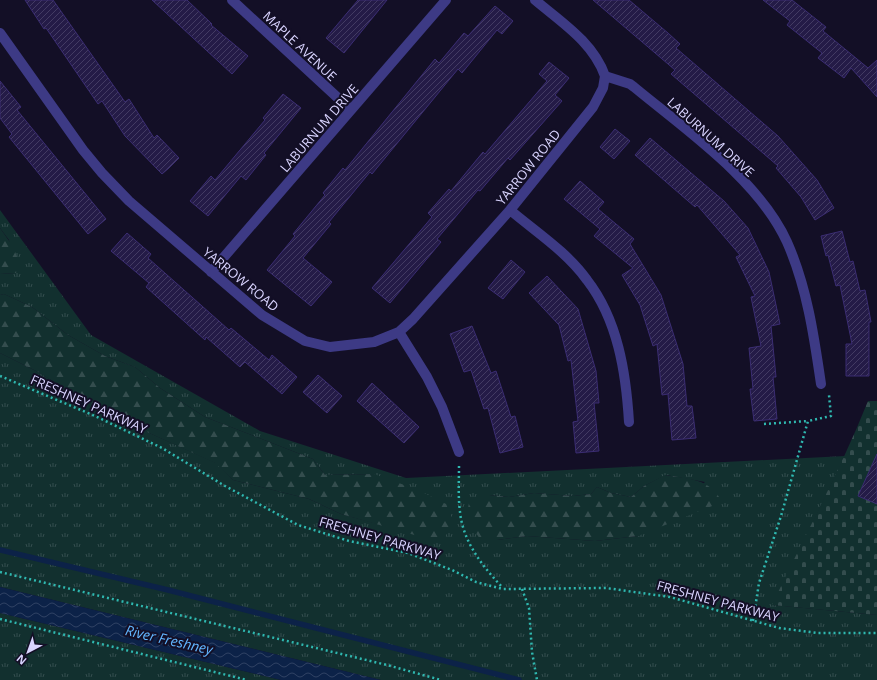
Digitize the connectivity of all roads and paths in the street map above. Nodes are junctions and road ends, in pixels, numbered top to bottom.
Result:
1 (232, 0) edge
2 (446, 0) edge
3 (535, 0) edge
4 (0, 33) edge
5 (605, 76) junction
6 (351, 110) junction
7 (510, 210) junction
8 (211, 272) junction
9 (399, 332) junction
10 (0, 376) edge
11 (821, 384) joint
12 (808, 421) junction
13 (630, 422) dead end
14 (764, 424) dead end
15 (459, 452) joint
16 (0, 572) edge
17 (522, 588) junction
18 (504, 589) junction
19 (0, 620) edge
20 (753, 621) junction
21 (877, 633) edge
22 (247, 680) edge
23 (441, 680) edge
24 (537, 680) edge

1 - 6 street, MAPLE AVENUE
2 - 6 street, LABURNUM DRIVE
3 - 5 street
4 - 8 street, YARROW ROAD
5 - 7 street, YARROW ROAD
5 - 11 street, LABURNUM DRIVE
6 - 8 street, LABURNUM DRIVE
7 - 9 street, YARROW ROAD
7 - 13 street
8 - 9 street, YARROW ROAD
9 - 15 street
10 - 18 path, FRESHNEY PARKWAY
11 - 12 path
12 - 14 path
12 - 20 path
15 - 18 path
16 - 23 path
17 - 18 path, FRESHNEY PARKWAY
17 - 20 path, FRESHNEY PARKWAY
17 - 24 path
19 - 22 path
20 - 21 path, FRESHNEY PARKWAY

